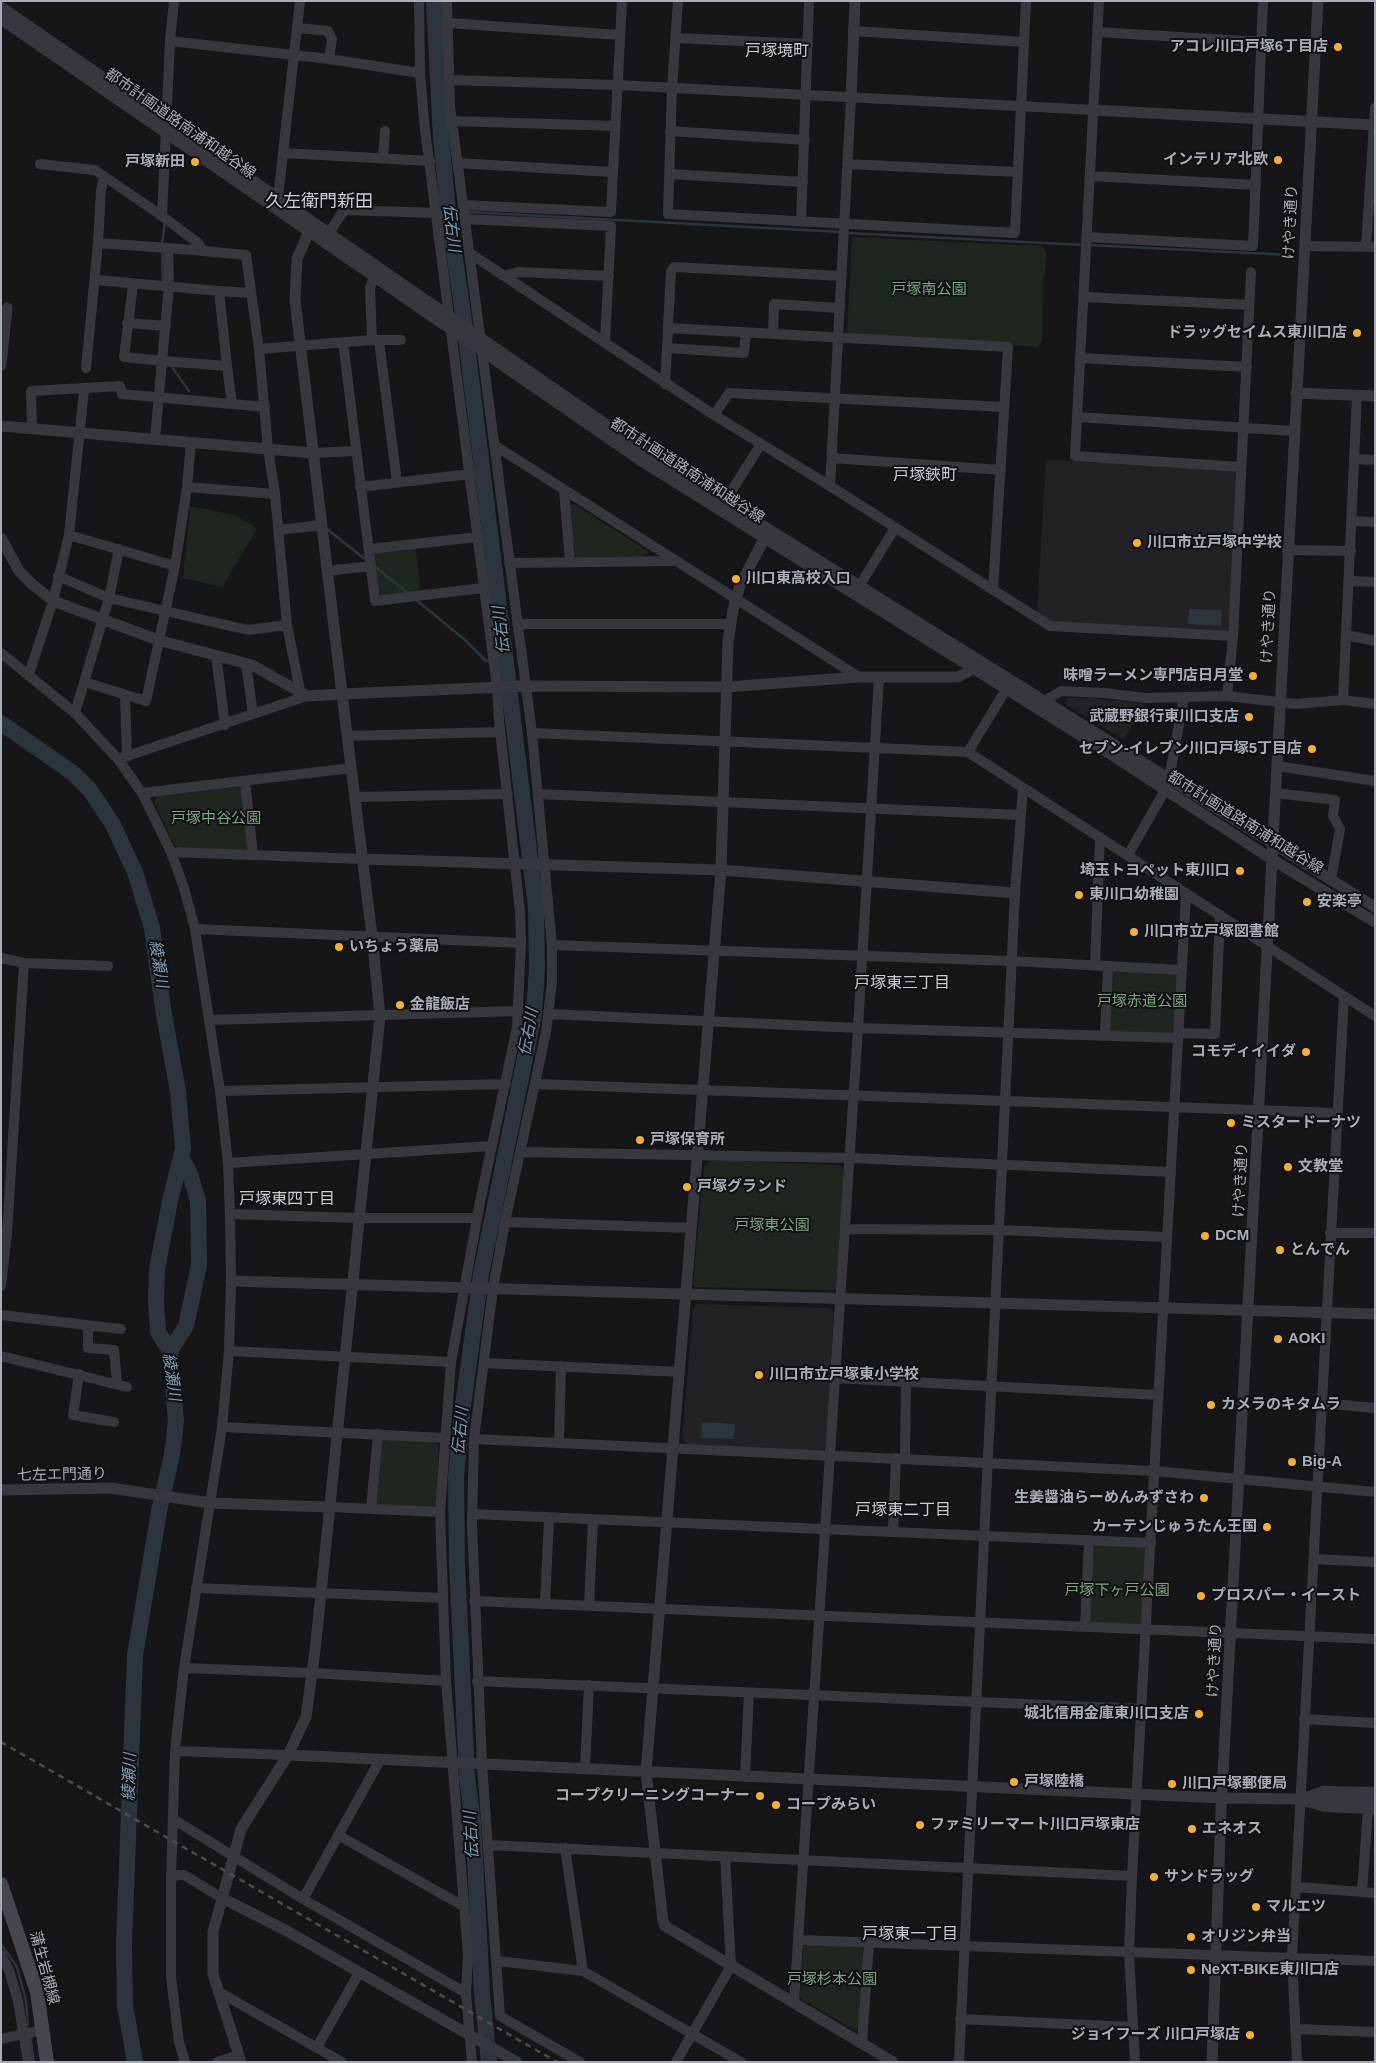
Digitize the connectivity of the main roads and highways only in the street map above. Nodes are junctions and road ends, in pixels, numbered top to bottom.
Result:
1 (1, 1884) edge
2 (47, 2062) edge

1 - 2 main road, 蒲生岩槻線

